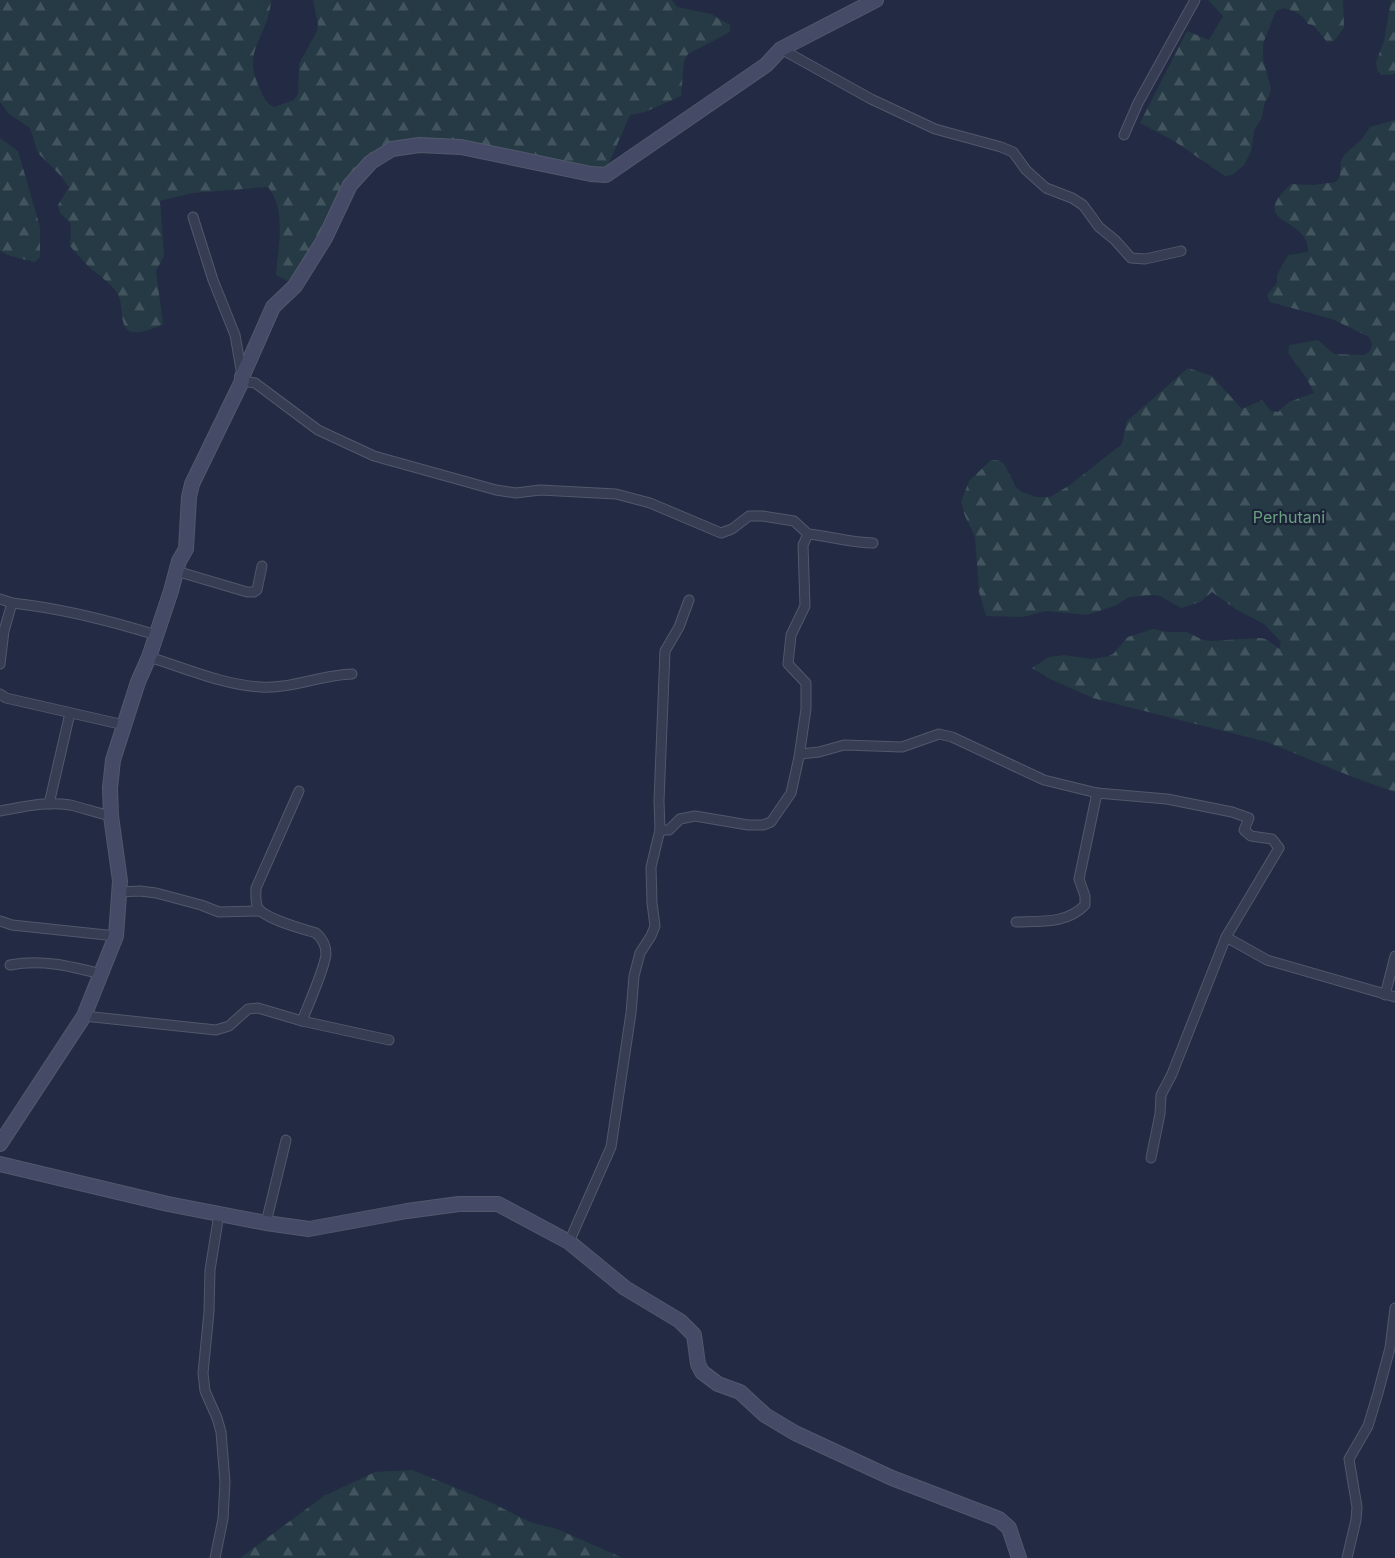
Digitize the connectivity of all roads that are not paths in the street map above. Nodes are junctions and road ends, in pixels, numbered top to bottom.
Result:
1 (876, 0) edge
2 (1195, 0) edge
3 (781, 50) junction
4 (1124, 135) dead end
5 (193, 217) dead end
6 (1181, 251) dead end
7 (242, 379) junction
8 (808, 534) junction
9 (873, 543) dead end
10 (262, 566) dead end
11 (176, 571) junction
12 (0, 599) edge
13 (689, 600) dead end
14 (12, 603) junction
15 (156, 635) junction
16 (149, 657) junction
17 (0, 664) edge
18 (352, 674) dead end
19 (0, 694) edge
20 (70, 713) junction
21 (124, 725) junction
22 (800, 754) junction
23 (299, 791) dead end
24 (1097, 793) junction
25 (49, 804) junction
26 (0, 811) edge
27 (111, 816) junction
28 (660, 830) junction
29 (119, 892) junction
30 (260, 911) junction
31 (0, 921) edge
32 (1016, 922) dead end
33 (116, 936) junction
34 (1226, 937) junction
35 (1395, 956) edge
36 (10, 964) dead end
37 (101, 974) junction
38 (1390, 996) edge
39 (84, 1016) junction
40 (302, 1021) junction
41 (389, 1040) dead end
42 (286, 1140) dead end
43 (0, 1144) edge
44 (1151, 1158) dead end
45 (0, 1164) edge
46 (219, 1214) junction
47 (266, 1223) junction
48 (569, 1242) junction
49 (1395, 1308) edge
50 (215, 1558) edge
51 (1019, 1558) edge
52 (1347, 1558) edge

1 - 3 street
2 - 4 street
3 - 6 street
3 - 7 street
5 - 7 street
7 - 8 street
7 - 11 street
8 - 9 street
8 - 22 street
10 - 11 street
11 - 15 street
12 - 14 street
13 - 28 street
14 - 15 street
14 - 17 street
15 - 16 street
16 - 18 street
16 - 21 street
19 - 20 street
20 - 21 street
20 - 25 street
21 - 27 street
22 - 24 street
22 - 28 street
23 - 30 street
24 - 32 street
24 - 34 street
25 - 26 street
25 - 27 street
27 - 29 street
28 - 48 street
29 - 30 street
29 - 33 street
30 - 40 street
31 - 33 street
33 - 37 street
34 - 38 street
34 - 44 street
35 - 38 street
36 - 37 street
37 - 39 street
39 - 40 street
39 - 43 street
40 - 41 street
42 - 47 street
45 - 46 street
46 - 47 street
46 - 50 street
47 - 48 street
48 - 51 street
49 - 52 street

